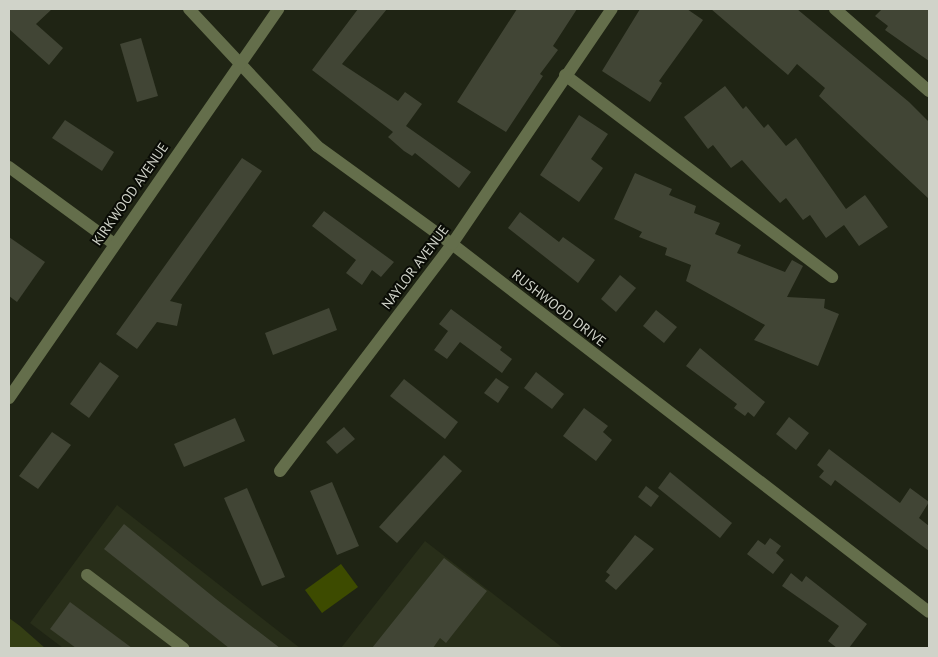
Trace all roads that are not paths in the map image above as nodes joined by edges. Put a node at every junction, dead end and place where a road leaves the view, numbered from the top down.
1 (189, 9) edge
2 (278, 9) edge
3 (612, 9) edge
4 (835, 9) edge
5 (239, 65) junction
6 (565, 75) junction
7 (929, 91) edge
8 (9, 167) edge
9 (114, 243) junction
10 (452, 244) junction
11 (832, 277) dead end
12 (9, 398) edge
13 (280, 471) dead end
14 (87, 575) dead end
15 (929, 612) edge
16 (182, 648) edge

1 - 5 street, RUSHWOOD DRIVE
2 - 5 street, KIRKWOOD AVENUE
3 - 6 street, NAYLOR AVENUE
4 - 7 street
5 - 9 street, KIRKWOOD AVENUE
5 - 10 street, RUSHWOOD DRIVE
6 - 10 street, NAYLOR AVENUE
6 - 11 street
8 - 9 street
9 - 12 street, KIRKWOOD AVENUE
10 - 13 street, NAYLOR AVENUE
10 - 15 street, RUSHWOOD DRIVE
14 - 16 street

